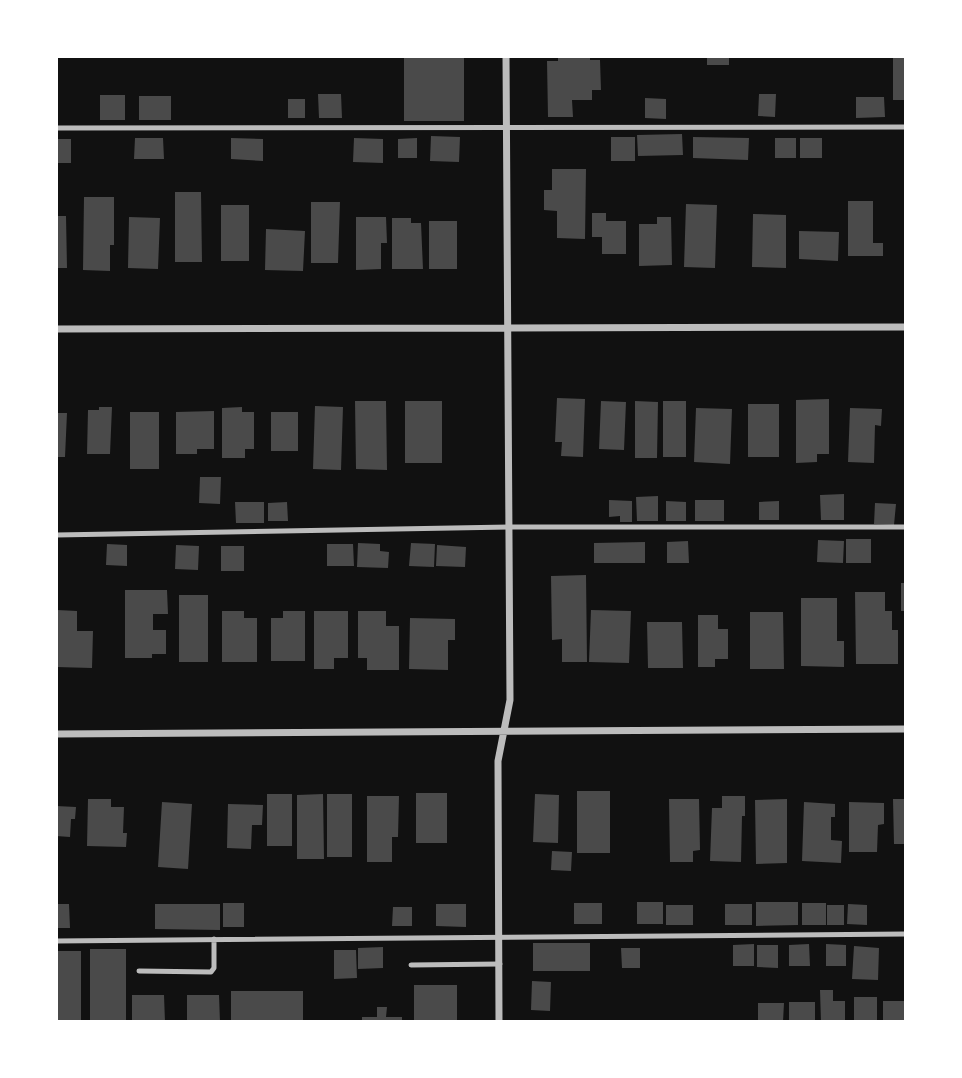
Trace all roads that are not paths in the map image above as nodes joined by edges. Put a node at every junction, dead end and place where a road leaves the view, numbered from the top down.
1 (506, 56) edge
2 (906, 127) edge
3 (56, 128) edge
4 (507, 128) junction
5 (906, 327) edge
6 (56, 329) edge
7 (508, 329) junction
8 (509, 527) junction
9 (906, 527) edge
10 (56, 535) edge
11 (906, 729) edge
12 (505, 731) junction
13 (56, 734) edge
14 (906, 934) edge
15 (500, 937) junction
16 (214, 939) junction
17 (56, 941) edge
18 (500, 964) junction
19 (411, 965) dead end
20 (139, 971) dead end
21 (499, 1022) edge

1 - 4 street
2 - 4 lane
3 - 4 lane
4 - 7 street
5 - 7 street
6 - 7 street
7 - 8 street
8 - 9 lane
8 - 10 lane
8 - 12 street
11 - 12 street
12 - 13 street
12 - 15 street
14 - 15 lane
15 - 16 lane
15 - 18 street
16 - 17 lane
16 - 20 lane
18 - 19 lane
18 - 21 street

